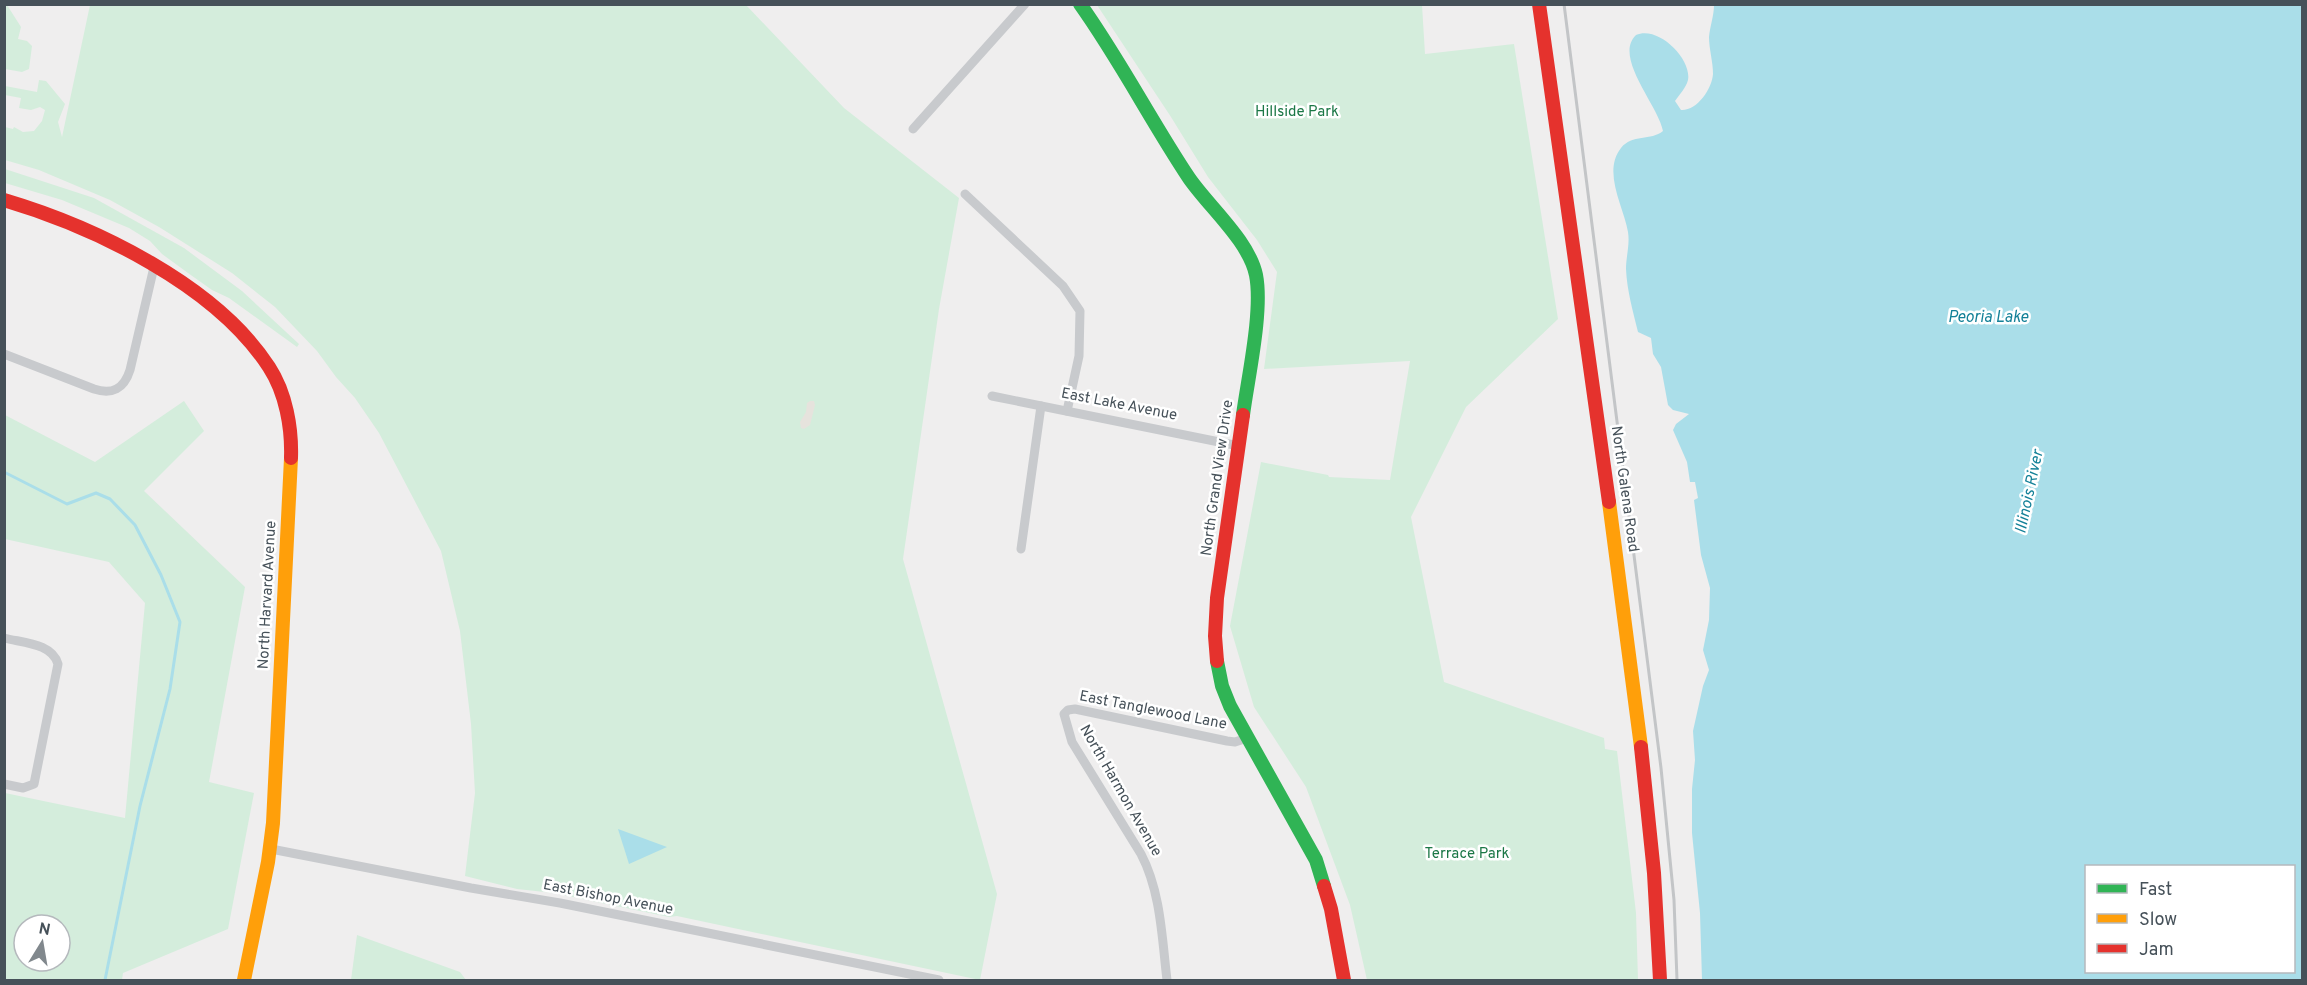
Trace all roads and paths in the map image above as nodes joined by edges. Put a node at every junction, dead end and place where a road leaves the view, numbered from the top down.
1 (1025, 4) edge
2 (1080, 4) edge
3 (1539, 4) edge
4 (914, 129) dead end
5 (966, 194) dead end
6 (4, 200) edge
7 (154, 267) junction
8 (4, 354) edge
9 (992, 396) dead end
10 (1041, 406) junction
11 (1067, 411) junction
12 (1239, 446) junction
13 (1021, 549) dead end
14 (4, 638) edge
15 (1065, 723) joint
16 (1247, 738) junction
17 (4, 784) edge
18 (271, 849) junction
19 (244, 981) edge
20 (939, 981) edge
21 (1167, 981) edge
22 (1344, 981) edge
23 (1660, 981) edge

1 - 4 street
2 - 12 street, North Grand View Drive
3 - 23 street, North Galena Road
5 - 11 street
6 - 7 street
7 - 8 street
7 - 18 street, North Harvard Avenue
9 - 10 street, East Lake Avenue
10 - 11 street, East Lake Avenue
10 - 13 street
11 - 12 street, East Lake Avenue
12 - 16 street, North Grand View Drive
14 - 17 street
15 - 16 street, East Tanglewood Lane
15 - 21 street, North Harmon Avenue
16 - 22 street, North Grand View Drive
18 - 19 street, North Harvard Avenue
18 - 20 street, East Bishop Avenue

